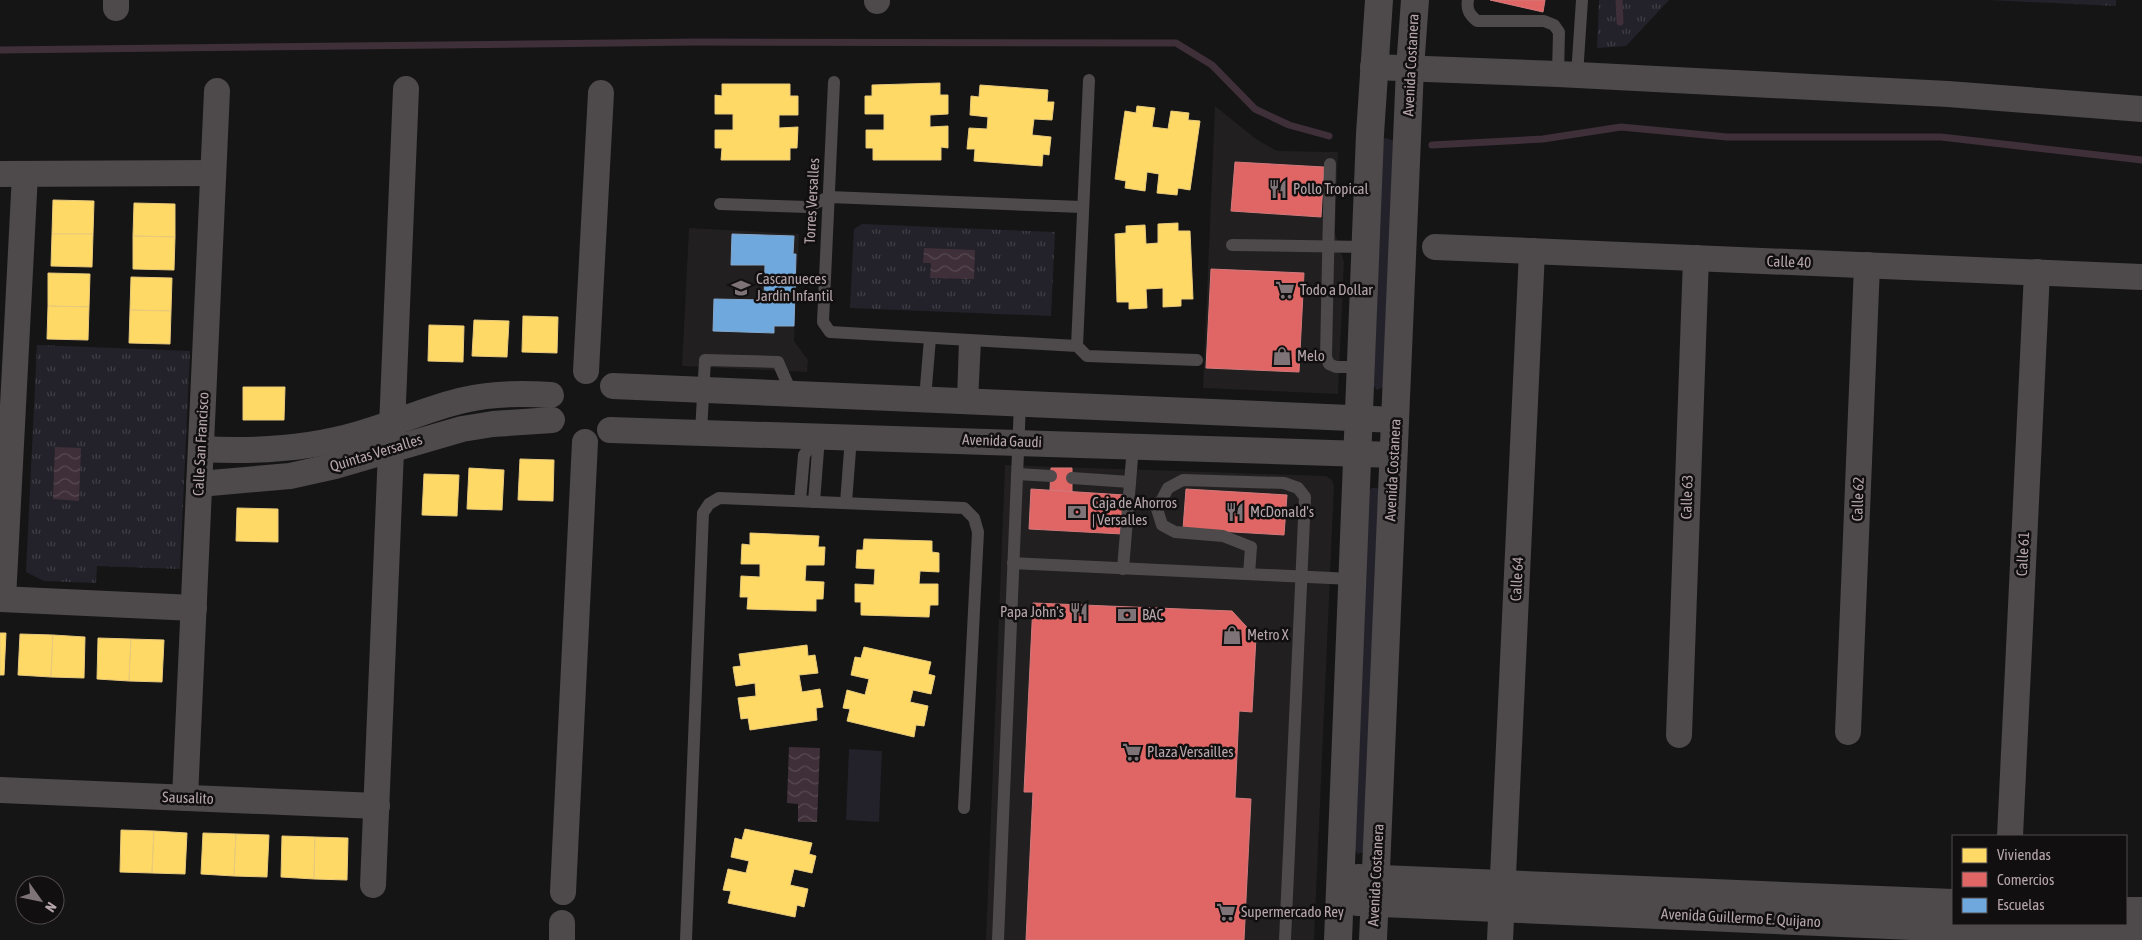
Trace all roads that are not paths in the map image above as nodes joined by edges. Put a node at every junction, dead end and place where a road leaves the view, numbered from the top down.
1 (1379, 0) edge
2 (1415, 0) edge
3 (1468, 0) edge
4 (1582, 0) edge
5 (1373, 67) junction
6 (1410, 68) junction
7 (1567, 74) junction
8 (1089, 80) dead end
9 (834, 82) dead end
10 (406, 89) dead end
11 (217, 91) dead end
12 (601, 93) dead end
13 (2142, 109) edge
14 (1330, 164) dead end
15 (213, 173) junction
16 (13, 174) edge
17 (829, 197) junction
18 (720, 204) dead end
19 (1082, 207) junction
20 (1232, 245) dead end
21 (1328, 247) junction
22 (1365, 247) junction
23 (1435, 247) dead end
24 (1532, 251) junction
25 (1696, 258) junction
26 (1867, 265) junction
27 (2037, 272) junction
28 (2142, 277) edge
29 (930, 338) junction
30 (970, 340) junction
31 (1077, 346) junction
32 (1197, 360) dead end
33 (1360, 367) junction
34 (586, 371) junction
35 (703, 390) junction
36 (616, 393) junction
37 (822, 395) junction
38 (925, 399) junction
39 (967, 401) junction
40 (1020, 403) junction
41 (551, 408) junction
42 (1359, 418) junction
43 (1396, 420) junction
44 (392, 424) junction
45 (610, 430) junction
46 (702, 432) junction
47 (819, 436) junction
48 (851, 437) junction
49 (933, 439) junction
50 (585, 442) junction
51 (1018, 442) junction
52 (1133, 446) junction
53 (201, 449) junction
54 (391, 450) junction
55 (1357, 454) junction
56 (1394, 455) junction
57 (1017, 474) junction
58 (1051, 476) dead end
59 (1072, 478) dead end
60 (1130, 482) junction
61 (199, 484) junction
62 (800, 501) junction
63 (814, 502) junction
64 (846, 503) junction
65 (1013, 563) junction
66 (1123, 569) junction
67 (1250, 574) junction
68 (1302, 577) junction
69 (1352, 579) junction
70 (1, 599) edge
71 (194, 608) junction
72 (1848, 732) dead end
73 (1679, 735) dead end
74 (0, 790) edge
75 (185, 798) junction
76 (377, 806) junction
77 (964, 808) dead end
78 (2010, 835) edge
79 (373, 885) dead end
80 (1340, 889) junction
81 (1376, 891) junction
82 (564, 892) dead end
83 (1502, 896) junction
84 (1952, 903) edge
85 (2127, 911) edge
86 (2142, 911) edge
87 (2006, 931) edge
88 (2142, 936) edge
89 (686, 940) edge
90 (998, 940) edge
91 (1285, 940) edge
92 (1338, 940) edge
93 (1373, 940) edge
94 (1500, 940) edge

1 - 5 street
2 - 6 street, Avenida Costanera
3 - 7 lane
4 - 7 lane
5 - 6 street
5 - 22 street
6 - 7 street
6 - 43 street, Avenida Costanera
7 - 13 street
8 - 19 lane
9 - 17 lane, Torres Versalles
10 - 44 street
11 - 15 street, Calle San Francisco
12 - 34 street
14 - 21 lane
15 - 16 street
15 - 53 street, Calle San Francisco
16 - 70 street
17 - 18 lane
17 - 19 lane
17 - 29 lane, Torres Versalles
19 - 31 lane
20 - 21 lane
21 - 22 lane
21 - 33 lane
22 - 33 street
23 - 24 street, Calle 40
24 - 25 street, Calle 40
24 - 83 street, Calle 64
25 - 26 street, Calle 40
25 - 73 street, Calle 63
26 - 27 street, Calle 40
26 - 72 street, Calle 62
27 - 28 street, Calle 40
27 - 78 street, Calle 61
29 - 30 lane
29 - 38 lane
30 - 31 lane
30 - 39 lane
31 - 32 lane
33 - 42 street
34 - 36 street
34 - 41 street
35 - 36 street
35 - 37 street
35 - 46 lane
36 - 45 street
37 - 38 street
37 - 47 street
38 - 39 street
38 - 49 street
39 - 40 street
40 - 42 street
40 - 51 lane
41 - 44 street, Quintas Versalles
41 - 50 street
41 - 54 street, Quintas Versalles
42 - 43 street
42 - 55 street
43 - 56 street, Avenida Costanera
44 - 53 street, Quintas Versalles
44 - 54 street
45 - 46 street, Avenida Gaudi
45 - 50 street
46 - 47 street, Avenida Gaudi
47 - 48 street, Avenida Gaudi
47 - 62 lane
47 - 63 lane
48 - 49 street, Avenida Gaudi
48 - 64 lane
49 - 51 street, Avenida Gaudi
50 - 82 street
51 - 52 street, Avenida Gaudi
51 - 57 lane
52 - 55 street, Avenida Gaudi
52 - 60 lane
53 - 61 street, Calle San Francisco
54 - 61 street, Quintas Versalles
54 - 76 street
55 - 56 street, Avenida Gaudi
55 - 69 street
56 - 81 street, Avenida Costanera
57 - 58 lane
57 - 65 lane
59 - 60 lane
60 - 66 lane
61 - 71 street, Calle San Francisco
62 - 63 lane
62 - 89 lane
63 - 64 lane
64 - 77 lane
65 - 66 lane
65 - 90 lane
66 - 67 lane
67 - 68 lane
67 - 68 lane
68 - 69 lane
68 - 91 lane
69 - 80 street
70 - 71 street
71 - 75 street, Calle San Francisco
74 - 75 street, Sausalito
75 - 76 street, Sausalito
76 - 79 street
80 - 81 street, Avenida Guillermo E. Quijano
80 - 92 street
81 - 83 street, Avenida Guillermo E. Quijano
81 - 93 street, Avenida Costanera
83 - 84 street, Avenida Guillermo E. Quijano
83 - 87 street, Avenida Guillermo E. Quijano
83 - 94 street, Calle 64
85 - 86 street
87 - 88 street, Avenida Guillermo E. Quijano

